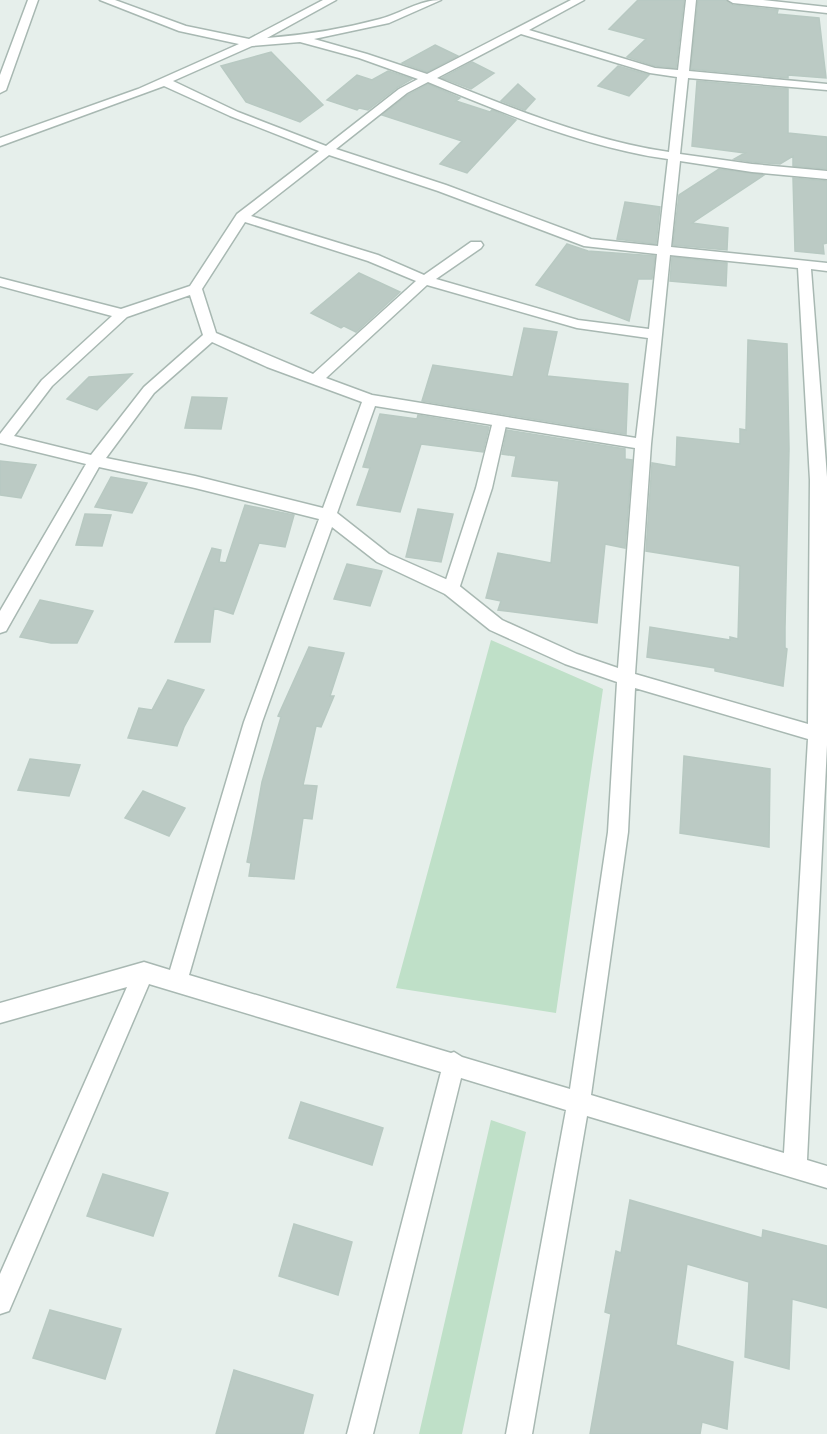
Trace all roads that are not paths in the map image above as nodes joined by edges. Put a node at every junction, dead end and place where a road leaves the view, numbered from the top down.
1 (33, 0) edge
2 (105, 0) edge
3 (331, 0) edge
4 (436, 0) edge
5 (553, 0) edge
6 (691, 0) edge
7 (733, 0) edge
8 (574, 2) edge
9 (315, 3) edge
10 (827, 10) edge
11 (521, 31) junction
12 (300, 39) junction
13 (250, 43) junction
14 (683, 73) junction
15 (427, 78) junction
16 (163, 81) junction
17 (827, 87) edge
18 (0, 90) edge
19 (0, 142) edge
20 (329, 151) junction
21 (675, 157) junction
22 (827, 175) edge
23 (242, 217) junction
24 (476, 245) dead end
25 (663, 250) junction
26 (804, 264) junction
27 (827, 267) edge
28 (425, 280) junction
29 (0, 282) edge
30 (195, 289) junction
31 (122, 314) junction
32 (655, 334) junction
33 (210, 336) junction
34 (315, 380) junction
35 (370, 400) junction
36 (500, 421) junction
37 (2, 439) edge
38 (643, 444) junction
39 (95, 461) junction
40 (823, 481) edge
41 (328, 514) junction
42 (451, 589) junction
43 (0, 626) edge
44 (626, 678) junction
45 (822, 735) edge
46 (144, 972) junction
47 (176, 983) junction
48 (0, 1013) edge
49 (454, 1063) junction
50 (579, 1103) junction
51 (795, 1166) junction
52 (827, 1177) edge
53 (0, 1302) edge
54 (360, 1434) edge
55 (519, 1434) edge

1 - 18 street
2 - 13 street
3 - 9 street
4 - 12 street
5 - 8 street
6 - 14 street
7 - 10 street
8 - 11 street
9 - 13 street
11 - 14 street
11 - 15 street
12 - 13 street
12 - 15 street
13 - 16 street
14 - 17 street
14 - 21 street
15 - 20 street
15 - 21 street
16 - 19 street
16 - 20 street
20 - 23 street
20 - 25 street
21 - 22 street
21 - 25 street
23 - 28 street
23 - 30 street
24 - 28 street
25 - 26 street
25 - 32 street
26 - 27 street
26 - 40 street
28 - 32 street
28 - 34 street
29 - 31 street
30 - 31 street
30 - 33 street
31 - 37 street
32 - 38 street
33 - 34 street
33 - 39 street
34 - 35 street
35 - 36 street
35 - 41 street
36 - 38 street
36 - 42 street
37 - 39 street
38 - 44 street
39 - 41 street
39 - 43 street
40 - 45 street
41 - 42 street
41 - 47 street
42 - 44 street
44 - 45 street
44 - 50 street
45 - 51 street
46 - 47 street
46 - 48 street
46 - 53 street
47 - 49 street
49 - 50 street
49 - 54 street
50 - 51 street
50 - 55 street
51 - 52 street

